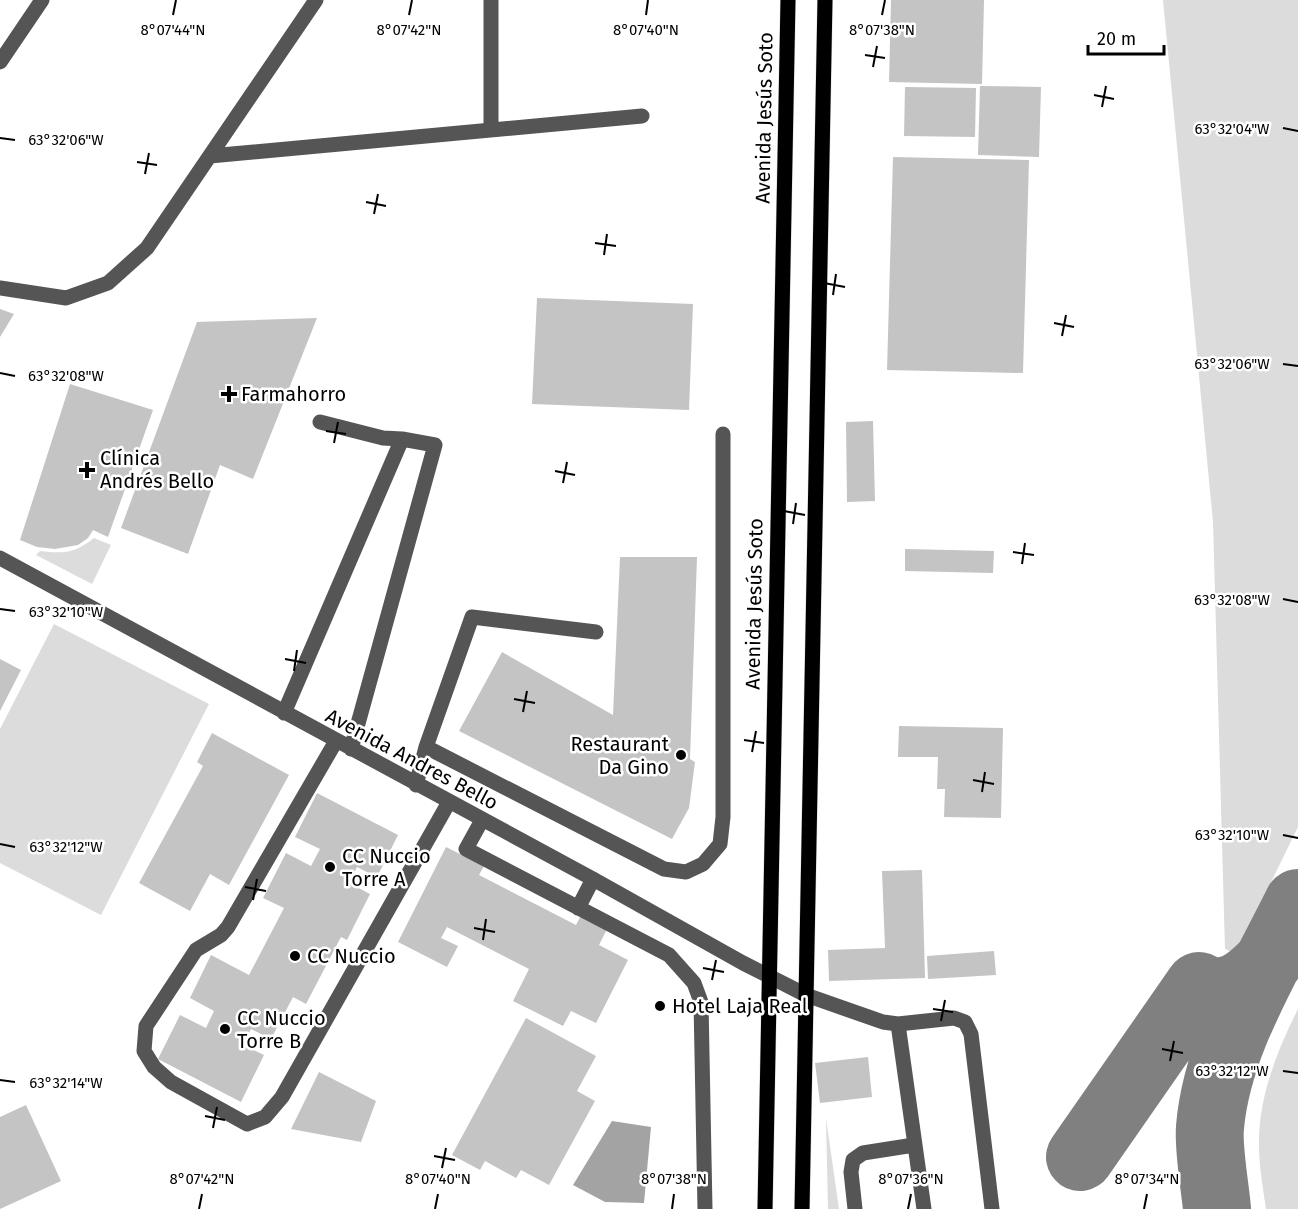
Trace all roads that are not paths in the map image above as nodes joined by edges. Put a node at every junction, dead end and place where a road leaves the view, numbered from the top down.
1 (42, 0) edge
2 (316, 0) edge
3 (491, 0) edge
4 (788, 0) edge
5 (825, 0) edge
6 (0, 62) edge
7 (642, 116) dead end
8 (491, 130) junction
9 (210, 156) junction
10 (0, 288) edge
11 (320, 422) dead end
12 (723, 434) dead end
13 (402, 439) junction
14 (0, 558) edge
15 (596, 632) dead end
16 (284, 713) junction
17 (336, 741) junction
18 (426, 747) junction
19 (351, 749) junction
20 (416, 784) junction
21 (449, 802) junction
22 (482, 820) junction
23 (593, 879) junction
24 (578, 908) junction
25 (769, 976) junction
26 (806, 994) junction
27 (897, 1024) junction
28 (914, 1145) junction
29 (705, 1209) edge
30 (765, 1209) edge
31 (802, 1209) edge
32 (855, 1209) edge
33 (924, 1209) edge
34 (992, 1209) edge

1 - 6 street
2 - 9 street
3 - 8 street
4 - 25 main road, Avenida Jesús Soto
5 - 26 main road
7 - 8 street
8 - 9 street
9 - 10 street
11 - 13 street
12 - 18 street
13 - 16 street
13 - 19 street
14 - 16 street, Avenida Andres Bello
15 - 18 street
16 - 17 street, Avenida Andres Bello
17 - 19 street, Avenida Andres Bello
17 - 21 street
18 - 20 street
19 - 20 street, Avenida Andres Bello
20 - 21 street, Avenida Andres Bello
21 - 22 street, Avenida Andres Bello
22 - 23 street, Avenida Andres Bello
22 - 24 street
23 - 24 street
23 - 25 street, Avenida Andres Bello
24 - 29 street
25 - 26 street, Avenida Andres Bello
25 - 30 main road, Avenida Jesús Soto
26 - 27 street, Avenida Andres Bello
26 - 31 main road
27 - 28 street
27 - 34 street
28 - 32 street
28 - 33 street

